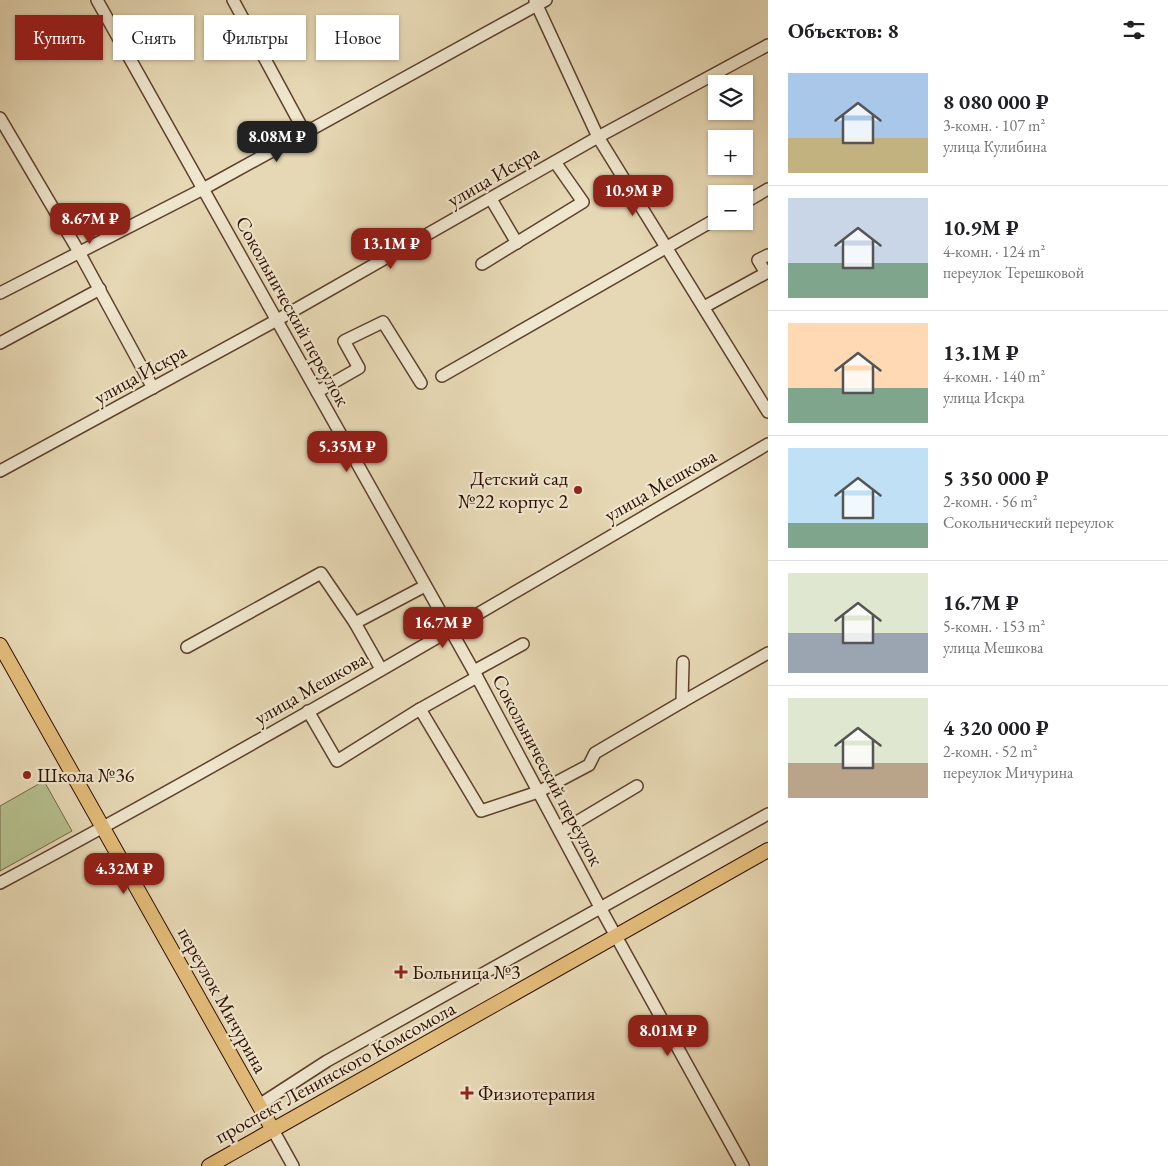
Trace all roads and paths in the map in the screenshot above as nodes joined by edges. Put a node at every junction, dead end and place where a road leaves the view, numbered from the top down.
1 (97, 0) edge
2 (233, 0) edge
3 (539, 2) edge
4 (768, 45) edge
5 (0, 118) edge
6 (306, 133) junction
7 (598, 137) junction
8 (555, 162) junction
9 (203, 189) junction
10 (768, 189) edge
11 (753, 198) edge
12 (491, 199) junction
13 (708, 223) edge
14 (517, 243) junction
15 (667, 247) junction
16 (79, 252) junction
17 (768, 255) edge
18 (482, 264) dead end
19 (100, 289) junction
20 (0, 293) edge
21 (704, 307) junction
22 (277, 320) junction
23 (0, 343) edge
24 (442, 376) dead end
25 (421, 383) dead end
26 (153, 388) junction
27 (317, 392) junction
28 (768, 412) edge
29 (768, 444) edge
30 (0, 471) edge
31 (425, 586) junction
32 (355, 623) junction
33 (450, 630) junction
34 (523, 644) dead end
35 (0, 645) edge
36 (186, 647) dead end
37 (768, 653) edge
38 (683, 662) dead end
39 (381, 669) junction
40 (476, 674) junction
41 (682, 702) junction
42 (420, 709) junction
43 (308, 711) junction
44 (637, 786) dead end
45 (538, 792) junction
46 (768, 814) edge
47 (103, 828) junction
48 (560, 832) junction
49 (768, 850) edge
50 (0, 883) edge
51 (601, 909) junction
52 (616, 936) junction
53 (259, 1105) junction
54 (273, 1130) junction
55 (209, 1166) edge
56 (293, 1166) edge
57 (743, 1166) edge

1 - 9 street, Сокольнический переулок
2 - 6 street
3 - 6 street
3 - 7 street
4 - 7 street, улица Искра
5 - 16 street
6 - 9 street
7 - 8 street, улица Искра
7 - 15 street
8 - 12 street, улица Искра
8 - 14 street
9 - 16 street
9 - 22 street, Сокольнический переулок
10 - 11 street
12 - 14 street
12 - 22 street, улица Искра
13 - 15 street
14 - 18 street
15 - 21 street
15 - 24 street
16 - 19 street
16 - 20 street
17 - 21 street
19 - 23 street
19 - 26 street
21 - 28 street
22 - 26 street, улица Искра
22 - 27 street, Сокольнический переулок
25 - 27 street
26 - 30 street, улица Искра
27 - 31 street, Сокольнический переулок
29 - 33 street, улица Мешкова
31 - 32 street
31 - 33 street, Сокольнический переулок
32 - 36 street
32 - 39 street
33 - 39 street, улица Мешкова
33 - 40 street, Сокольнический переулок
34 - 40 street
35 - 47 main road, переулок Мичурина
37 - 41 street
38 - 41 street
39 - 43 street, улица Мешкова
40 - 42 street
40 - 45 street, Сокольнический переулок
41 - 45 street
42 - 43 street
42 - 45 street
43 - 47 street, улица Мешкова
44 - 48 street
45 - 48 street, Сокольнический переулок
46 - 51 street
47 - 50 street, улица Мешкова
47 - 53 main road, переулок Мичурина
48 - 51 street, Сокольнический переулок
49 - 52 main road, проспект Ленинского Комсомола
51 - 52 street, Сокольнический переулок
51 - 53 street
52 - 54 main road, проспект Ленинского Комсомола
52 - 57 street, Сокольнический переулок
53 - 54 main road, переулок Мичурина
54 - 55 main road, проспект Ленинского Комсомола
54 - 56 street, переулок Мичурина

